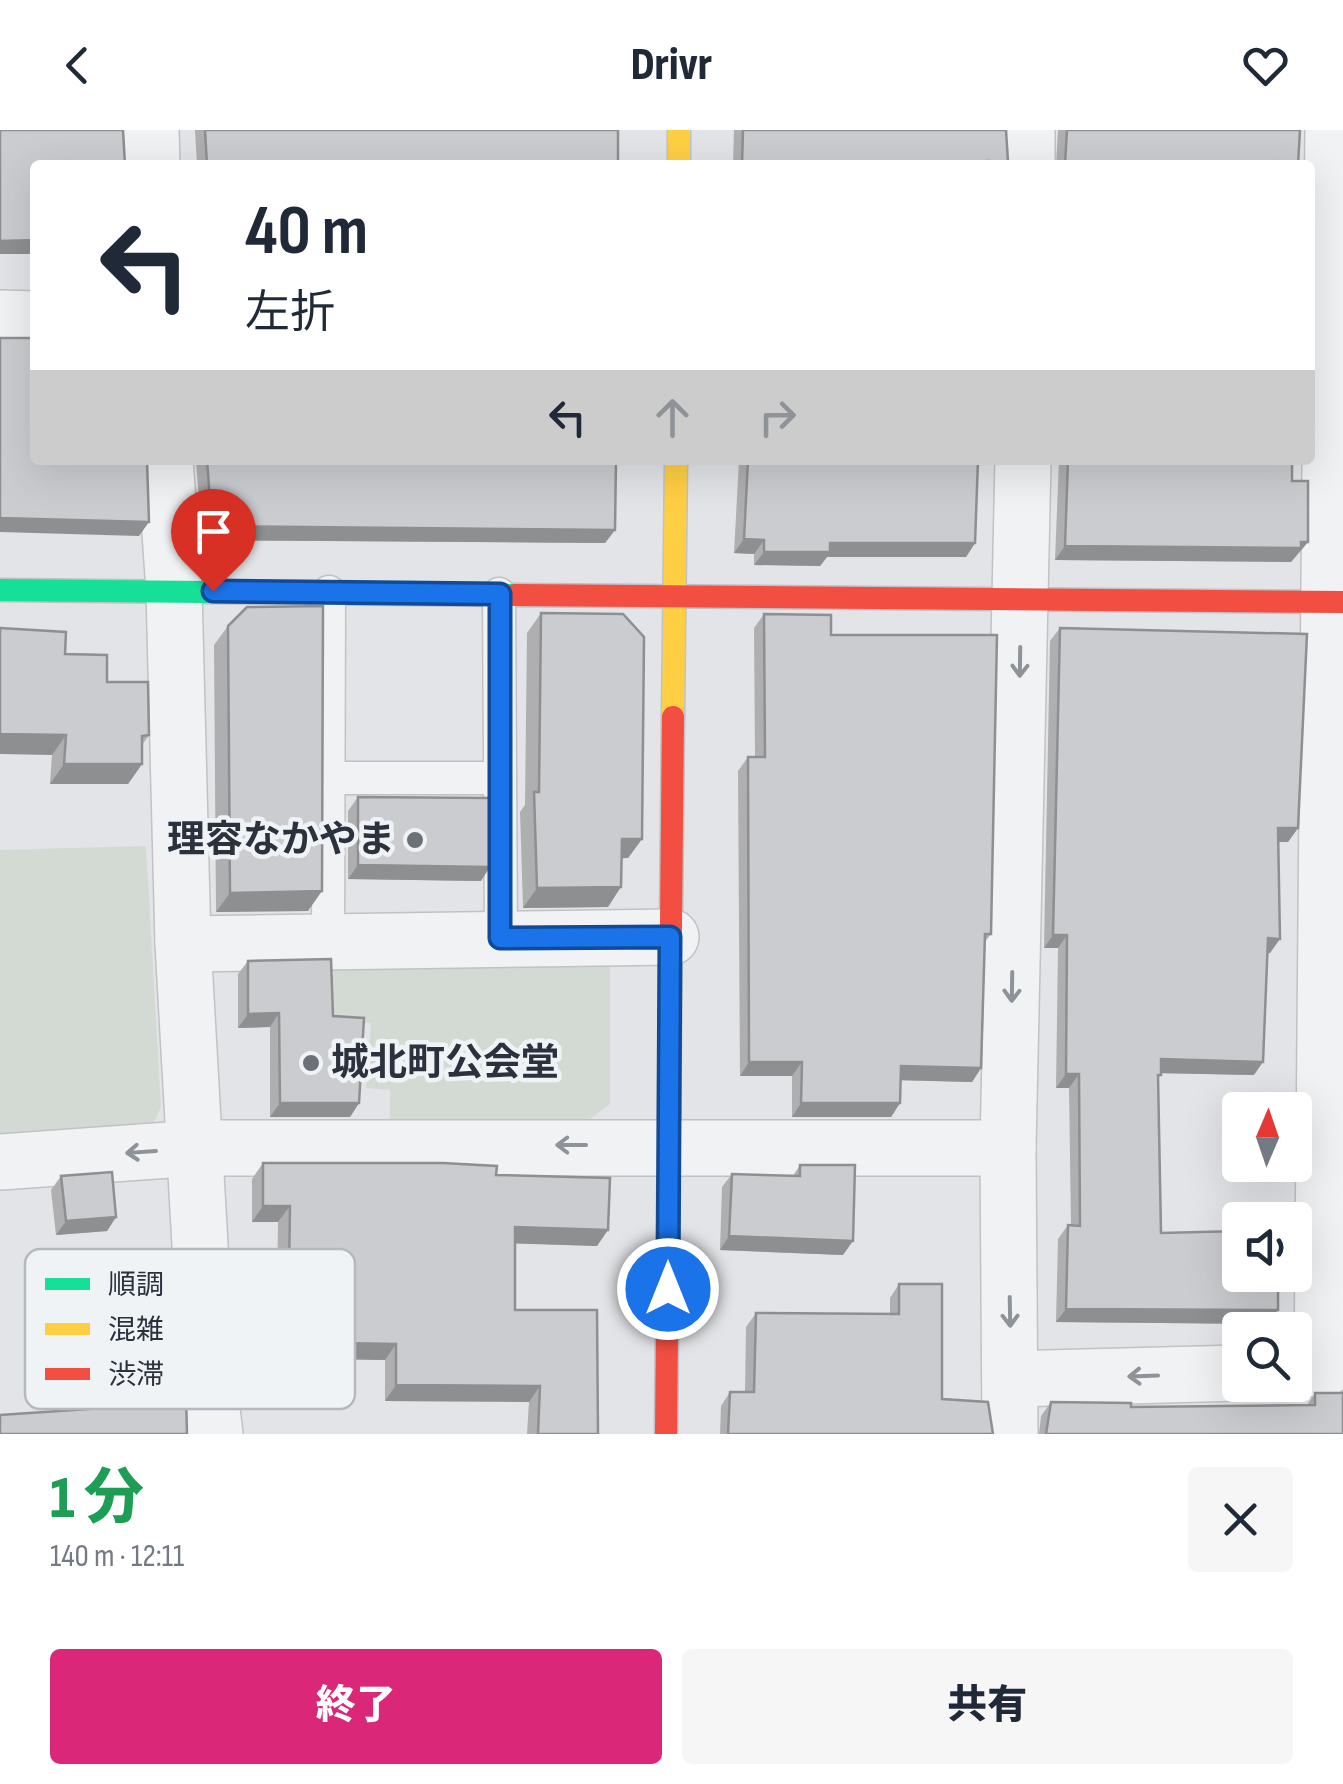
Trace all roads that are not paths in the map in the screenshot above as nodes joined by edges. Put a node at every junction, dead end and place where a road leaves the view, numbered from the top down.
1 (152, 130) edge
2 (679, 130) edge
3 (1027, 130) edge
4 (1333, 130) edge
5 (152, 160) edge
6 (679, 160) edge
7 (1026, 160) edge
8 (0, 318) edge
9 (30, 319) edge
10 (165, 465) edge
11 (676, 465) edge
12 (1023, 465) edge
13 (0, 590) edge
14 (174, 590) junction
15 (329, 592) junction
16 (500, 594) junction
17 (674, 596) junction
18 (1022, 599) junction
19 (1337, 602) edge
20 (329, 778) junction
21 (500, 778) junction
22 (670, 937) junction
23 (500, 938) junction
24 (328, 942) junction
25 (182, 944) junction
26 (668, 1145) junction
27 (197, 1148) junction
28 (1008, 1148) junction
29 (0, 1162) edge
30 (201, 1249) edge
31 (1320, 1371) edge
32 (1222, 1374) edge
33 (1011, 1380) junction
34 (212, 1409) edge
35 (215, 1434) edge
36 (666, 1434) edge
37 (1010, 1434) edge

1 - 5 street
2 - 6 street
3 - 7 street
4 - 19 street
8 - 9 street
10 - 14 street
11 - 17 street
12 - 18 street
13 - 14 street
14 - 15 street
14 - 25 street
15 - 16 street
15 - 20 lane
16 - 17 street
16 - 21 lane
17 - 18 street
17 - 22 street
18 - 19 street
18 -> 28 street
19 - 31 street
20 - 21 lane
20 - 24 lane
21 - 23 lane
22 - 23 street
22 - 26 street
23 - 24 street
24 - 25 street
25 - 27 street
26 -> 27 street
26 - 28 street
26 - 36 street
27 -> 29 street
27 - 30 street
28 -> 33 street
32 -> 33 street
33 - 37 street
34 - 35 street

